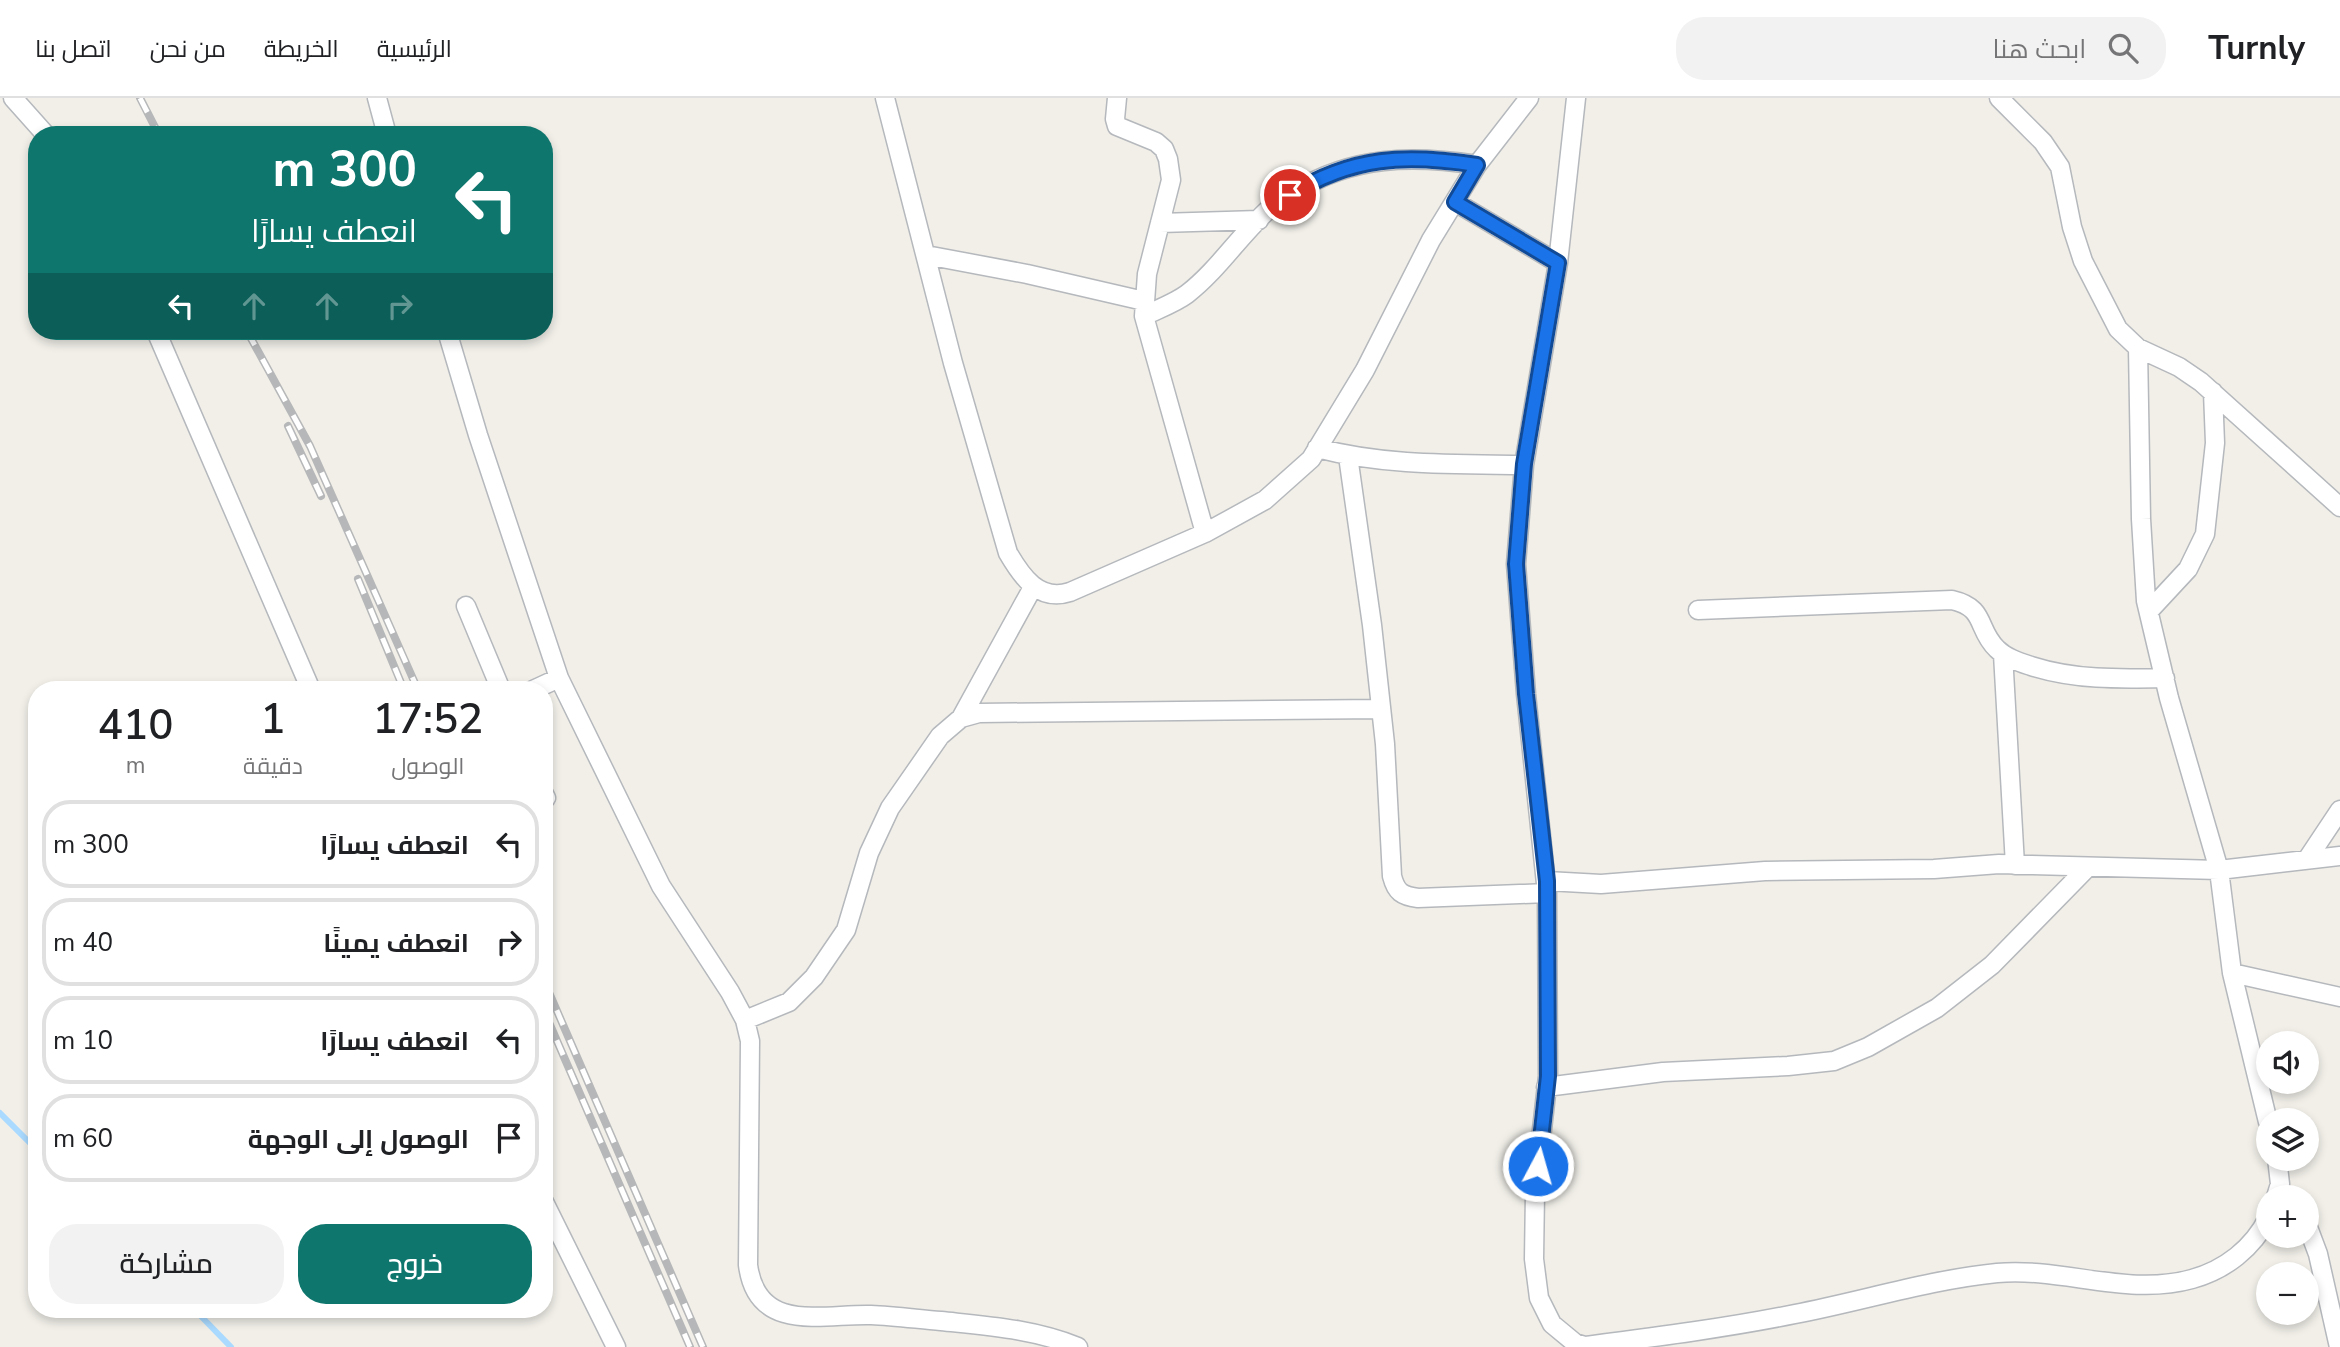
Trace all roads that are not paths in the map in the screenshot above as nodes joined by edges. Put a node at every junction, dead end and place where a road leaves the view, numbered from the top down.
1 (13, 98) edge
2 (377, 98) edge
3 (885, 98) edge
4 (1117, 98) edge
5 (1529, 98) edge
6 (1576, 98) edge
7 (1999, 98) edge
8 (38, 126) edge
9 (385, 126) edge
10 (1477, 165) junction
11 (1455, 202) junction
12 (1259, 220) junction
13 (1160, 223) junction
14 (926, 255) junction
15 (1558, 263) junction
16 (1144, 309) junction
17 (160, 340) edge
18 (450, 340) edge
19 (2138, 348) junction
20 (2213, 393) junction
21 (1317, 448) junction
22 (1348, 456) junction
23 (1524, 464) junction
24 (2340, 507) edge
25 (1205, 533) junction
26 (1033, 587) junction
27 (466, 606) dead end
28 (1698, 610) dead end
29 (2149, 611) junction
30 (2003, 654) junction
31 (559, 678) junction
32 (2165, 678) junction
33 (307, 681) edge
34 (497, 681) edge
35 (552, 681) edge
36 (1381, 709) junction
37 (961, 718) junction
38 (2340, 810) edge
39 (2340, 856) edge
40 (2308, 858) junction
41 (2015, 865) junction
42 (2088, 867) junction
43 (2219, 870) junction
44 (1547, 887) junction
45 (2232, 973) junction
46 (2340, 997) edge
47 (745, 1020) junction
48 (1546, 1087) junction
49 (2265, 1108) edge
50 (553, 1220) edge
51 (2256, 1238) edge
52 (2316, 1248) edge
53 (1567, 1345) edge
54 (617, 1347) edge
55 (1078, 1347) edge
56 (2339, 1347) edge

1 - 8 street
2 - 9 street
3 - 14 street
4 - 13 street
5 - 10 street
6 - 15 street
7 - 19 street
10 - 11 street
10 - 12 street
11 - 15 street
11 - 21 street
12 - 13 street
12 - 16 street
13 - 16 street
14 - 16 street
14 - 26 street
15 - 23 street
16 - 25 street
17 - 33 street
18 - 31 street
19 - 20 street
19 - 29 street
20 - 24 street
20 - 29 street
21 - 22 street
21 - 25 street
22 - 23 street
22 - 36 street
23 - 44 street
25 - 26 street
26 - 37 street
27 - 34 street
28 - 30 street
29 - 32 street
30 - 32 street
30 - 41 street
31 - 35 street
31 - 47 street
32 - 43 street
36 - 37 street
36 - 44 street
37 - 47 street
38 - 40 street
39 - 40 street
40 - 43 street
41 - 42 street
41 - 44 street
42 - 43 street
42 - 48 street
43 - 45 street
44 - 48 street
45 - 46 street
45 - 49 street
47 - 55 street
48 - 53 street
50 - 54 street
51 - 53 street
52 - 56 street

